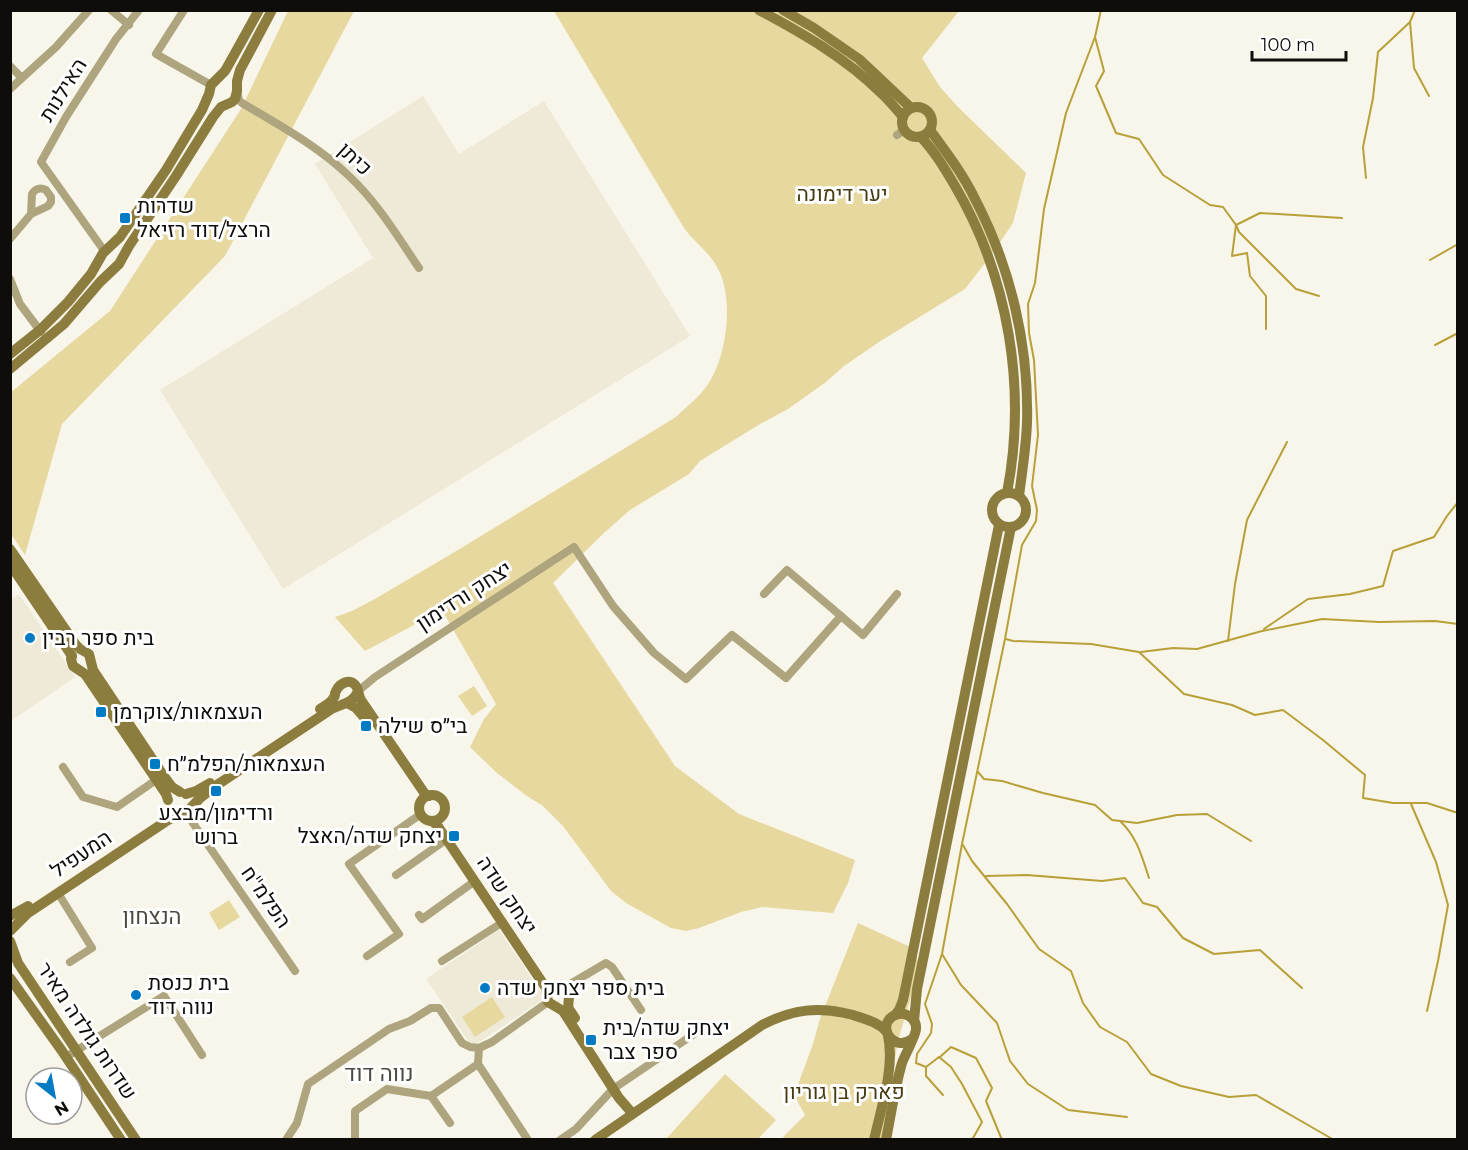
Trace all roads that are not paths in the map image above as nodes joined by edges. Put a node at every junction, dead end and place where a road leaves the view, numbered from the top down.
1 (89, 10) edge
2 (111, 10) edge
3 (139, 10) edge
4 (184, 10) edge
5 (258, 10) edge
6 (272, 10) edge
7 (759, 10) edge
8 (783, 10) edge
9 (129, 25) junction
10 (10, 66) edge
11 (22, 78) junction
12 (212, 86) junction
13 (10, 89) edge
14 (237, 90) junction
15 (242, 103) junction
16 (227, 104) junction
17 (911, 108) junction
18 (903, 117) junction
19 (926, 134) junction
20 (10, 233) edge
21 (10, 239) edge
22 (107, 249) junction
23 (123, 257) junction
24 (99, 262) junction
25 (115, 268) junction
26 (419, 268) dead end
27 (10, 279) edge
28 (40, 330) junction
29 (47, 339) junction
30 (10, 354) edge
31 (10, 369) edge
32 (1007, 493) junction
33 (1019, 496) junction
34 (999, 525) junction
35 (1011, 527) junction
36 (10, 549) edge
37 (10, 564) edge
38 (764, 594) dead end
39 (897, 594) dead end
40 (841, 616) junction
41 (77, 653) junction
42 (86, 668) junction
43 (356, 690) junction
44 (335, 695) junction
45 (346, 704) junction
46 (63, 767) dead end
47 (156, 780) junction
48 (183, 793) junction
49 (425, 799) junction
50 (178, 809) junction
51 (421, 814) junction
52 (437, 818) junction
53 (447, 839) junction
54 (396, 875) dead end
55 (475, 881) junction
56 (58, 893) junction
57 (419, 915) dead end
58 (10, 916) edge
59 (502, 922) junction
60 (10, 931) edge
61 (10, 941) edge
62 (366, 956) dead end
63 (442, 961) dead end
64 (70, 962) dead end
65 (295, 971) dead end
66 (10, 978) edge
67 (555, 995) junction
68 (641, 1010) dead end
69 (893, 1016) junction
70 (862, 1018) junction
71 (914, 1021) junction
72 (697, 1032) dead end
73 (887, 1034) junction
74 (912, 1039) junction
75 (479, 1048) junction
76 (77, 1050) junction
77 (202, 1055) dead end
78 (66, 1057) junction
79 (478, 1064) junction
80 (615, 1087) junction
81 (431, 1096) junction
82 (632, 1113) junction
83 (450, 1123) dead end
84 (121, 1140) edge
85 (136, 1140) edge
86 (286, 1140) edge
87 (355, 1140) edge
88 (528, 1140) edge
89 (560, 1140) edge
90 (594, 1140) edge
91 (874, 1140) edge
92 (886, 1140) edge

1 - 11 street
2 - 9 street
3 - 9 street, האילנות
4 - 12 street
5 - 12 main road
6 - 14 main road
7 - 18 main road
8 - 17 main road
9 - 22 street, האילנות
10 - 11 street
11 - 13 street
12 - 14 main road
12 - 16 main road
12 - 22 main road
14 - 15 street
14 - 16 main road
15 - 16 street
15 - 26 street, כיתן
16 - 23 main road
17 - 18 main road
17 - 19 main road
18 - 19 main road
19 - 32 main road
19 - 33 main road
20 - 21 street
22 - 23 main road
22 - 24 main road
23 - 25 main road
24 - 25 main road
24 - 28 main road
25 - 29 main road
27 - 28 street
28 - 29 street
28 - 30 main road
29 - 31 main road
32 - 33 main road
32 - 34 main road
33 - 35 main road
34 - 35 main road
34 - 69 main road
35 - 71 main road
36 - 41 main road
37 - 41 main road
38 - 40 street
39 - 40 street
40 - 43 street, יצחק ורדימון
41 - 42 main road
41 - 42 main road
42 - 47 main road
42 - 48 main road
43 - 44 main road
43 - 45 main road
43 - 49 main road
44 - 45 main road
44 - 48 main road
45 - 49 main road
45 - 50 main road
46 - 47 street
47 - 50 main road
48 - 50 main road
48 - 50 main road
49 - 51 main road
49 - 52 main road
50 - 56 main road, המעפיל
50 - 58 main road, המעפיל
50 - 65 street, הפלמ"ח
51 - 52 main road
51 - 62 street
52 - 53 main road, יצחק שדה
52 - 67 main road, יצחק שדה
53 - 54 street
53 - 55 main road, יצחק שדה
55 - 57 street
55 - 59 main road, יצחק שדה
56 - 60 main road, המעפיל
56 - 64 street
59 - 63 street
59 - 67 main road, יצחק שדה
61 - 76 main road, שדרות גולדה מאיר
66 - 78 main road, שדרות גולדה מאיר
67 - 68 street
67 - 75 street
67 - 80 main road, יצחק שדה
67 - 80 main road, יצחק שדה
69 - 70 main road
69 - 71 main road
69 - 73 main road
70 - 73 main road
70 - 82 main road
71 - 74 main road
72 - 80 street
73 - 74 main road
73 - 91 main road
74 - 92 main road
75 - 79 street
75 - 86 street
76 - 77 street
76 - 78 street
76 - 85 main road, שדרות גולדה מאיר
78 - 84 main road, שדרות גולדה מאיר
79 - 81 street
79 - 88 street
80 - 82 main road, יצחק שדה
80 - 89 street
81 - 83 street
81 - 87 street
82 - 90 main road

